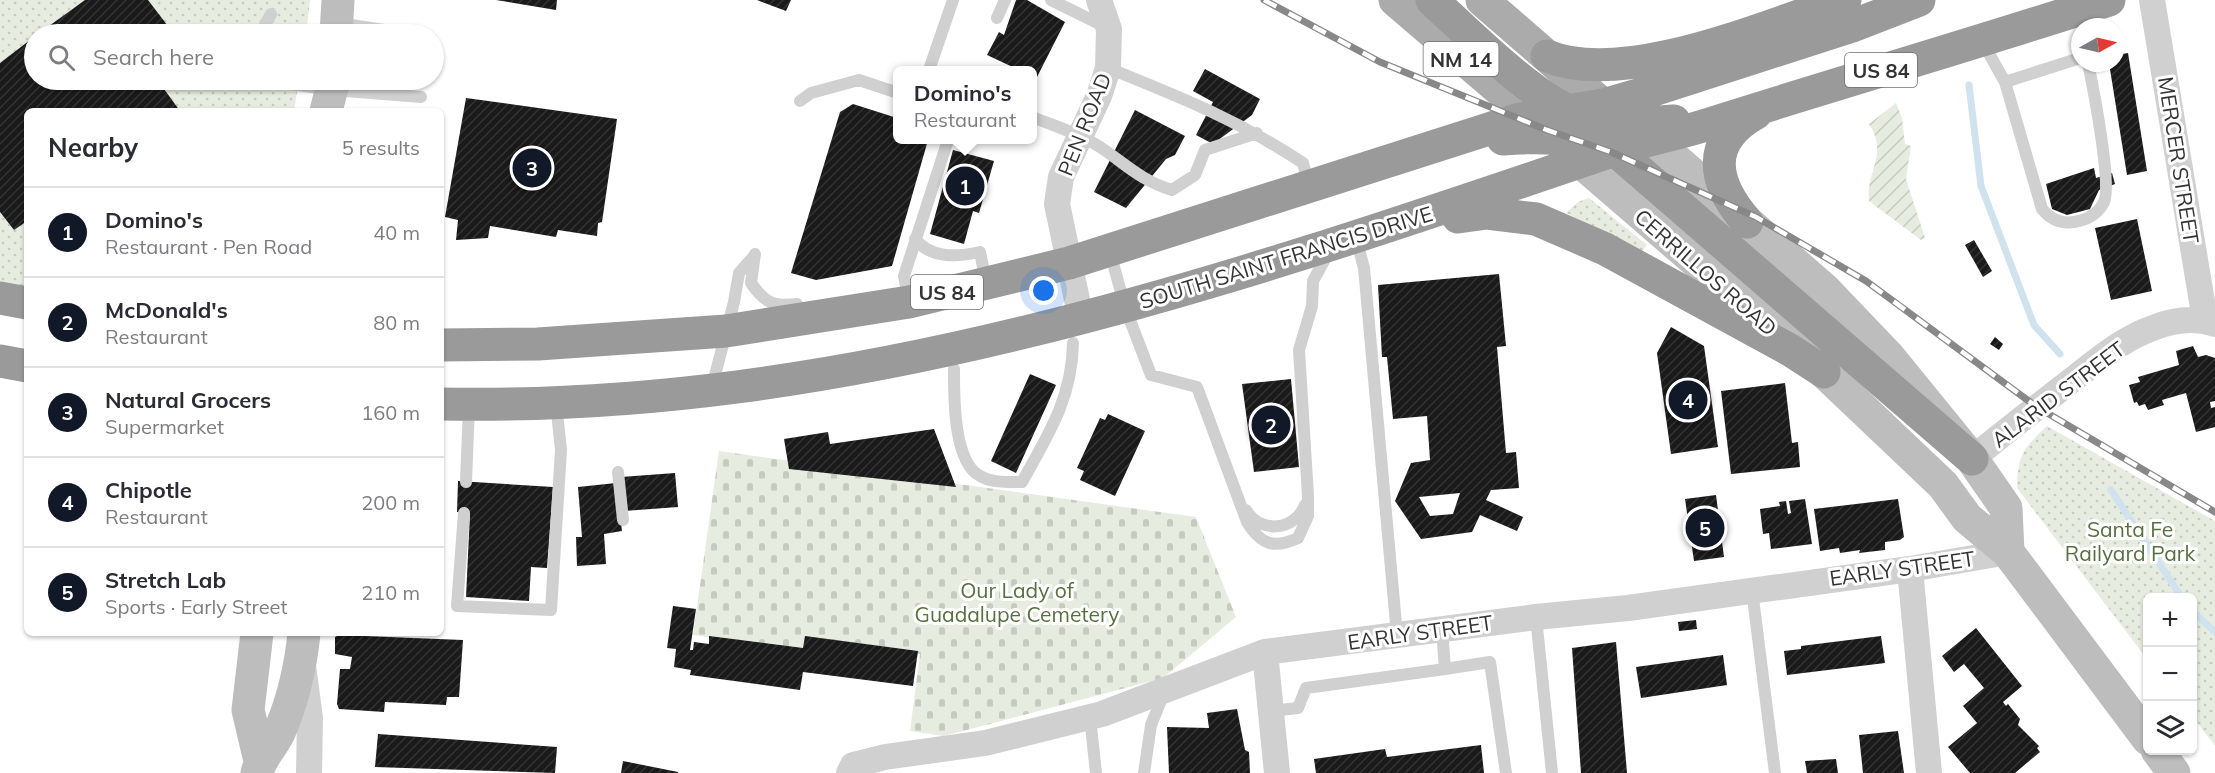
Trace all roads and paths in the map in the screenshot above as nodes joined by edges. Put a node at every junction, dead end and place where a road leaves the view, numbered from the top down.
1 (953, 0) edge
2 (1005, 0) edge
3 (1051, 0) edge
4 (1100, 0) edge
5 (1395, 0) edge
6 (1432, 0) edge
7 (1482, 0) edge
8 (1845, 0) edge
9 (1919, 0) edge
10 (2152, 0) edge
11 (2093, 8) edge
12 (271, 14) dead end
13 (997, 18) dead end
14 (337, 19) edge
15 (266, 24) edge
16 (360, 24) edge
17 (1109, 29) junction
18 (1981, 39) junction
19 (1547, 56) junction
20 (2071, 61) edge
21 (930, 66) edge
22 (1108, 68) junction
23 (2090, 72) edge
24 (2005, 82) junction
25 (301, 90) edge
26 (893, 92) edge
27 (422, 97) dead end
28 (333, 98) edge
29 (800, 101) dead end
30 (1774, 102) junction
31 (1528, 117) junction
32 (1037, 119) edge
33 (1561, 124) junction
34 (1625, 129) junction
35 (1257, 133) junction
36 (1080, 136) junction
37 (947, 144) edge
38 (1436, 146) junction
39 (1582, 163) junction
40 (1310, 188) junction
41 (1748, 222) junction
42 (915, 239) junction
43 (1344, 240) junction
44 (1109, 251) junction
45 (1070, 263) junction
46 (983, 267) junction
47 (0, 298) edge
48 (826, 301) dead end
49 (24, 302) edge
50 (909, 302) junction
51 (805, 303) dead end
52 (1125, 307) junction
53 (859, 310) junction
54 (2210, 322) edge
55 (726, 331) junction
56 (1077, 331) junction
57 (444, 345) edge
58 (0, 361) edge
59 (24, 365) edge
60 (954, 369) dead end
61 (1824, 372) junction
62 (711, 391) junction
63 (556, 402) junction
64 (455, 404) edge
65 (1972, 459) junction
66 (618, 472) dead end
67 (466, 482) dead end
68 (1308, 496) junction
69 (1240, 501) junction
70 (464, 513) dead end
71 (622, 520) dead end
72 (2008, 552) junction
73 (1910, 569) junction
74 (1752, 589) junction
75 (1536, 617) junction
76 (1442, 629) junction
77 (1397, 635) junction
78 (257, 636) edge
79 (303, 645) edge
80 (1265, 652) junction
81 (1445, 669) junction
82 (1165, 690) junction
83 (1271, 711) junction
84 (1090, 717) junction
85 (2143, 732) edge
86 (2161, 755) edge
87 (258, 767) edge
88 (309, 773) edge
89 (849, 773) edge
90 (1096, 773) edge
91 (1144, 773) edge
92 (1277, 773) edge
93 (1506, 773) edge
94 (1552, 773) edge
95 (1775, 773) edge
96 (1929, 773) edge
97 (2174, 773) edge

1 - 21 lane
2 - 13 lane
3 - 17 lane
4 - 17 street, PEN ROAD
5 - 31 main road, NM 14
6 - 33 highway
7 - 19 main road, NM 14
8 - 19 highway
9 - 34 highway, SOUTH SAINT FRANCIS DRIVE / US 84
10 - 54 street, MERCER STREET
11 - 18 highway, SOUTH SAINT FRANCIS DRIVE / US 84
12 - 15 lane
14 - 16 lane
17 - 22 street, PEN ROAD
18 - 24 lane
18 - 30 highway, SOUTH SAINT FRANCIS DRIVE / US 84
19 - 34 main road, NM 14
20 - 24 lane
22 - 35 lane
22 - 36 street, PEN ROAD
23 - 24 lane
25 - 28 lane
26 - 29 lane
27 - 28 lane
30 - 34 highway, SOUTH SAINT FRANCIS DRIVE / US 84
30 - 41 highway
31 - 33 highway, SOUTH SAINT FRANCIS DRIVE / US 84
31 - 38 highway, SOUTH SAINT FRANCIS DRIVE / US 84
32 - 36 lane
33 - 34 highway, SOUTH SAINT FRANCIS DRIVE / US 84
33 - 34 highway
33 - 38 highway
33 - 39 main road, CERRILLOS ROAD
34 - 39 highway, SOUTH SAINT FRANCIS DRIVE / US 84
34 - 41 main road
34 - 65 highway
35 - 36 lane
35 - 40 lane
36 - 45 street, PEN ROAD
37 - 42 lane
38 - 40 highway, SOUTH SAINT FRANCIS DRIVE / US 84
39 - 43 highway, SOUTH SAINT FRANCIS DRIVE / US 84
39 - 61 main road, CERRILLOS ROAD
40 - 44 highway, SOUTH SAINT FRANCIS DRIVE / US 84
41 - 65 main road
42 - 46 lane
42 - 50 lane
43 - 52 highway, SOUTH SAINT FRANCIS DRIVE / US 84
43 - 61 highway
43 - 68 lane
43 - 77 lane
44 - 45 highway, SOUTH SAINT FRANCIS DRIVE / US 84
44 - 52 lane
45 - 46 highway, SOUTH SAINT FRANCIS DRIVE / US 84
45 - 56 street, PEN ROAD
46 - 50 highway, SOUTH SAINT FRANCIS DRIVE / US 84
47 - 49 highway
48 - 53 lane
50 - 53 highway, SOUTH SAINT FRANCIS DRIVE / US 84
51 - 55 lane
52 - 56 highway, SOUTH SAINT FRANCIS DRIVE / US 84
52 - 69 lane
53 - 55 highway, SOUTH SAINT FRANCIS DRIVE / US 84
54 - 65 street, ALARID STREET
55 - 57 highway, SOUTH SAINT FRANCIS DRIVE / US 84
55 - 62 lane
56 - 60 lane
56 - 62 highway, SOUTH SAINT FRANCIS DRIVE / US 84
58 - 59 highway
61 - 72 main road, CERRILLOS ROAD
62 - 63 highway, SOUTH SAINT FRANCIS DRIVE / US 84
63 - 64 highway, SOUTH SAINT FRANCIS DRIVE / US 84
63 - 70 lane
64 - 67 lane
65 - 72 main road
66 - 71 lane
68 - 69 lane
68 - 69 lane
72 - 73 street, EARLY STREET
72 - 85 main road, CERRILLOS ROAD
73 - 74 street, EARLY STREET
73 - 96 street
74 - 75 street, EARLY STREET
74 - 95 lane
75 - 76 street, EARLY STREET
75 - 94 lane
76 - 77 street, EARLY STREET
76 - 81 lane
77 - 80 street, EARLY STREET
78 - 87 main road
79 - 87 main road
79 - 88 street
80 - 82 street, EARLY STREET
80 - 83 street
81 - 83 lane
81 - 93 lane
82 - 84 street, EARLY STREET
82 - 91 lane
83 - 92 street
84 - 89 street, EARLY STREET
84 - 90 lane
86 - 97 main road

